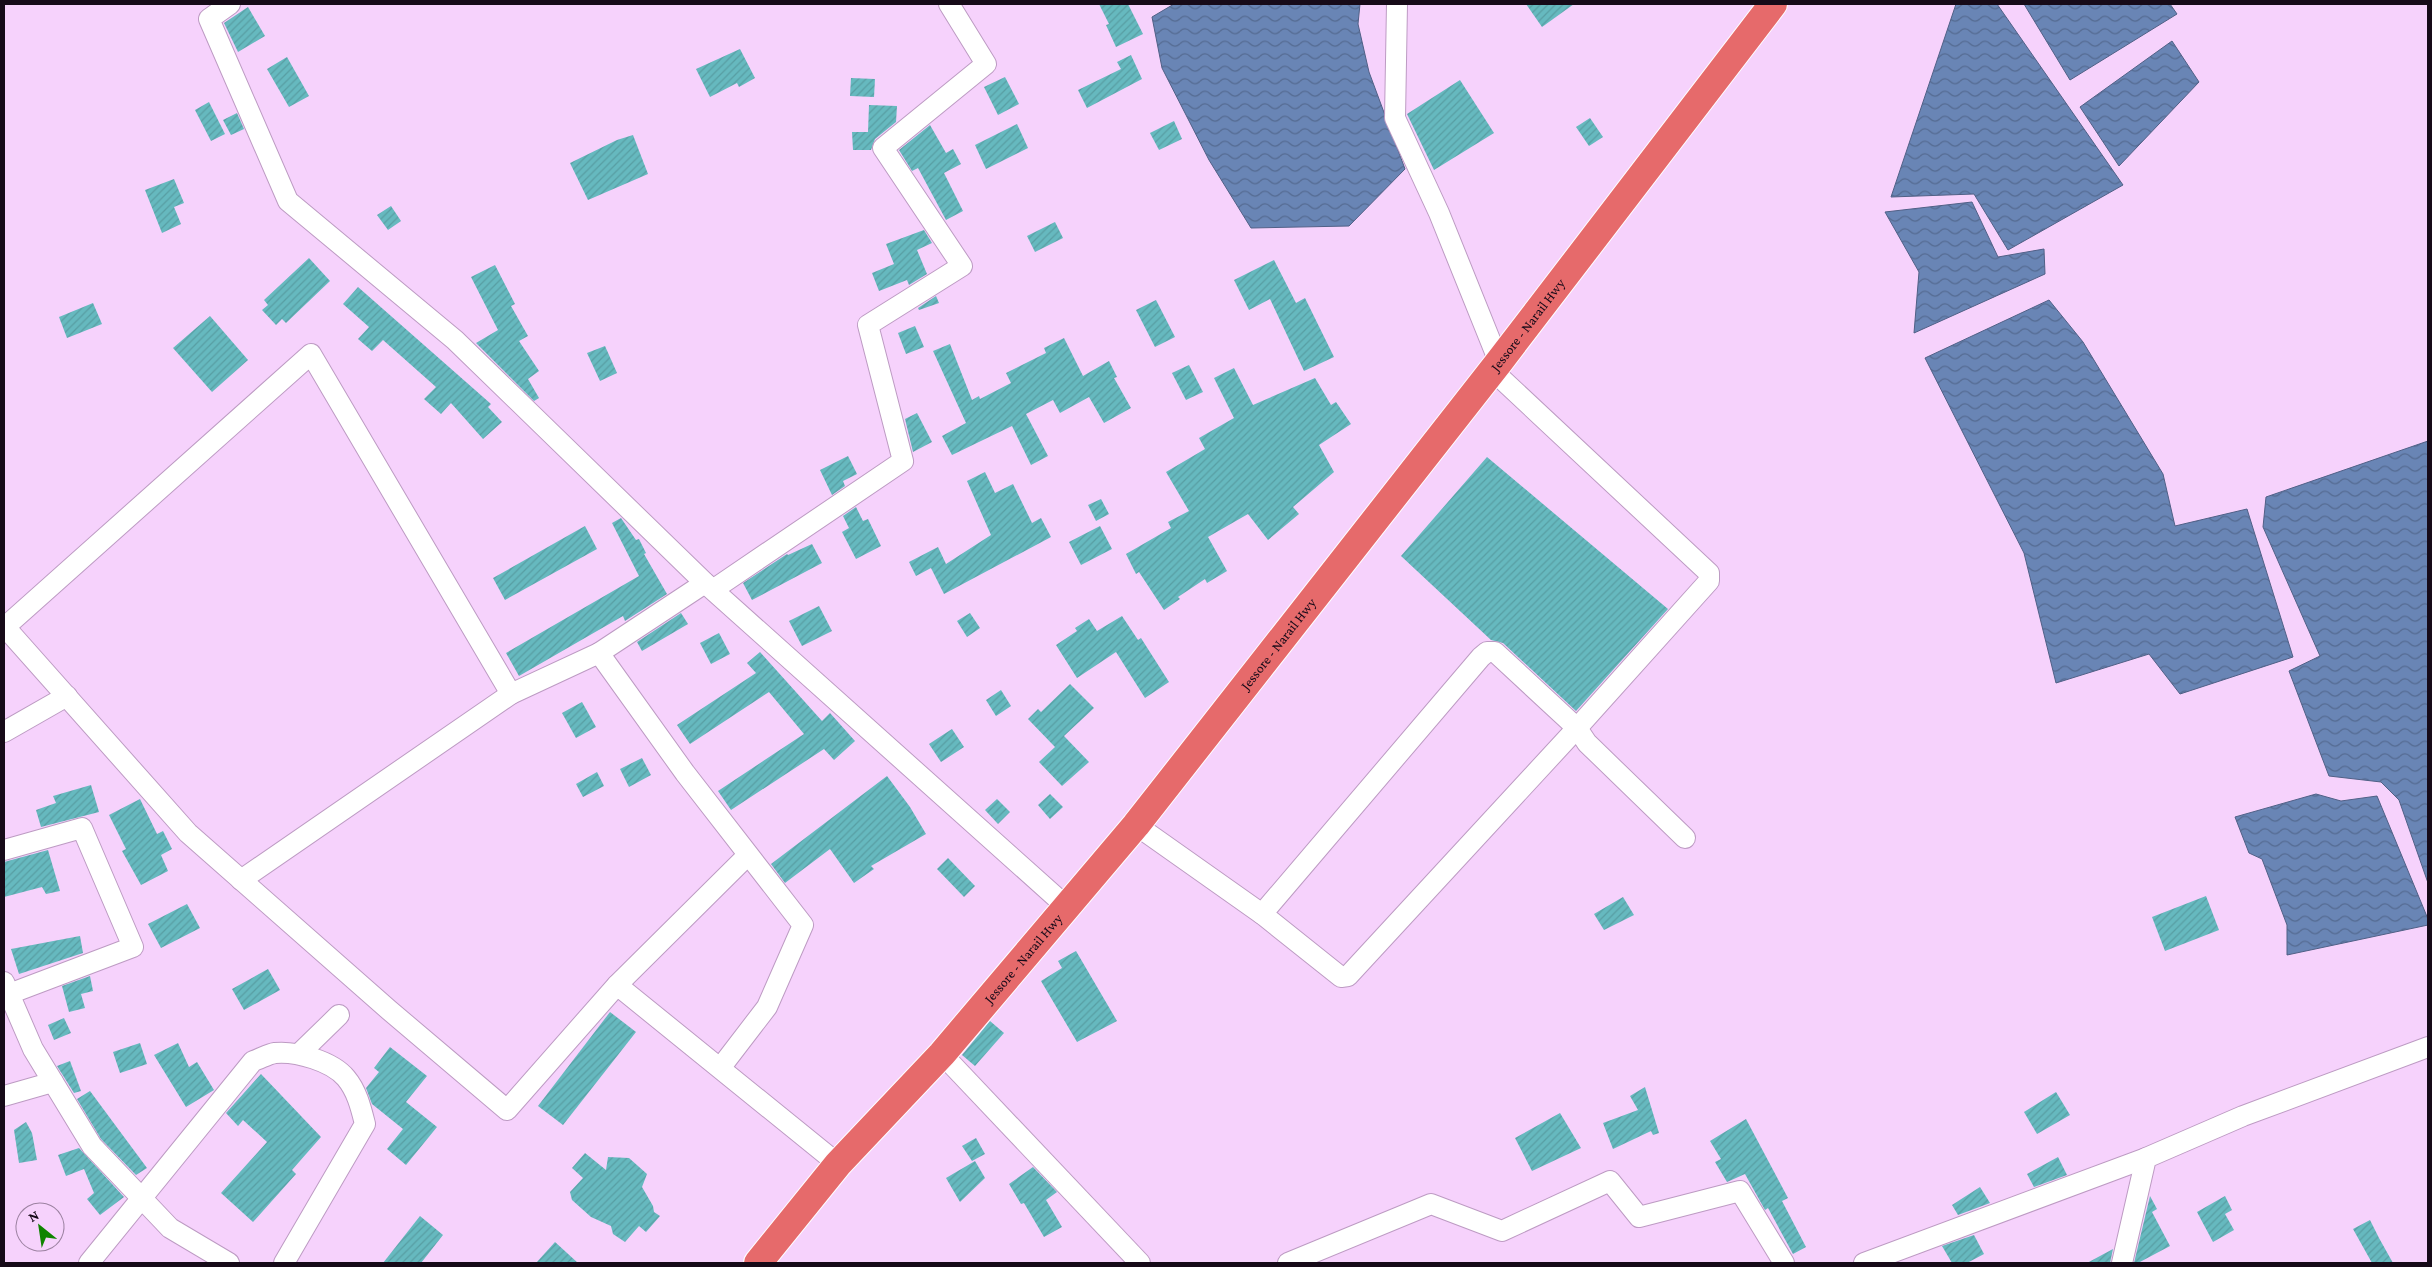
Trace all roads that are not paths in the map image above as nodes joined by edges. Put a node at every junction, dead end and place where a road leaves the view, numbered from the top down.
1 (230, 4) edge
2 (949, 4) edge
3 (1397, 4) edge
4 (1773, 4) edge
5 (1496, 366) junction
6 (711, 585) junction
7 (599, 653) junction
8 (511, 694) junction
9 (67, 696) junction
10 (1578, 728) junction
11 (4, 732) edge
12 (1136, 825) junction
13 (1685, 838) dead end
14 (4, 850) edge
15 (748, 855) junction
16 (241, 880) junction
17 (1068, 908) junction
18 (1262, 914) junction
19 (617, 985) junction
20 (6, 988) edge
21 (339, 1016) dead end
22 (2428, 1047) edge
23 (299, 1054) junction
24 (942, 1054) junction
25 (721, 1067) junction
26 (53, 1082) junction
27 (4, 1096) edge
28 (2146, 1158) junction
29 (838, 1164) junction
30 (142, 1198) junction
31 (89, 1263) edge
32 (229, 1263) edge
33 (284, 1263) edge
34 (758, 1263) edge
35 (1140, 1263) edge
36 (1288, 1263) edge
37 (1784, 1263) edge
38 (1864, 1263) edge
39 (2122, 1263) edge

1 - 6 street
2 - 6 street
3 - 5 street
4 - 5 highway, Jessore - Narail Hwy
5 - 10 street
5 - 12 highway, Jessore - Narail Hwy
6 - 7 street
6 - 17 street
7 - 8 street
7 - 15 street
8 - 9 street
8 - 16 street
9 - 11 street
9 - 16 street
10 - 13 street
10 - 18 street
10 - 18 street
12 - 17 highway, Jessore - Narail Hwy
12 - 18 street
14 - 20 street
15 - 19 street
15 - 25 street
16 - 19 street
17 - 24 highway, Jessore - Narail Hwy
19 - 25 street
20 - 26 street
21 - 23 street
22 - 28 street
23 - 30 street
23 - 33 street
24 - 29 highway, Jessore - Narail Hwy
24 - 35 street
25 - 29 street
26 - 27 street
26 - 30 street
28 - 38 street
28 - 39 street
29 - 34 highway, Jessore - Narail Hwy
30 - 31 street
30 - 32 street
36 - 37 street

